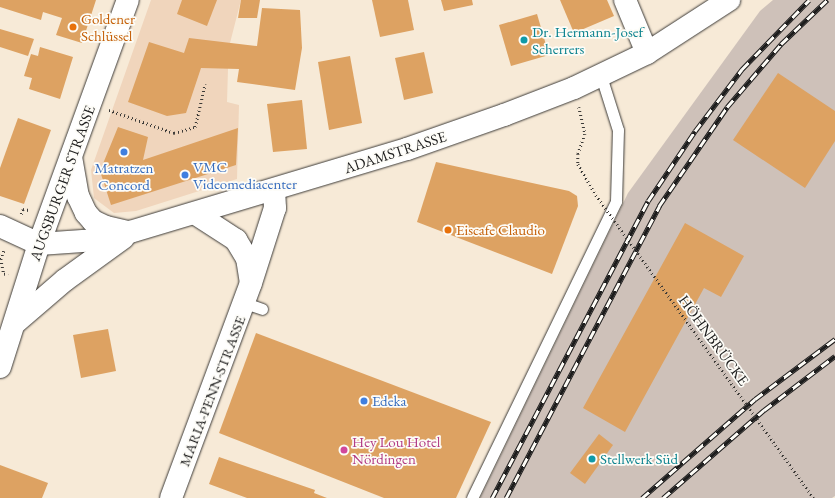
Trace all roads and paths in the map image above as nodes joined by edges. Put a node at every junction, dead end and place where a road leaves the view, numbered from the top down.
1 (128, 0) edge
2 (625, 0) edge
3 (729, 0) edge
4 (647, 53) junction
5 (601, 76) junction
6 (206, 84) dead end
7 (574, 88) junction
8 (91, 103) junction
9 (71, 157) junction
10 (274, 190) junction
11 (196, 214) junction
12 (0, 226) edge
13 (130, 232) junction
14 (39, 244) junction
15 (253, 298) junction
16 (15, 323) junction
17 (0, 367) edge
18 (171, 498) edge
19 (472, 498) edge
20 (814, 498) edge

1 - 8 main road, AUGSBURGER STRASSE
2 - 4 main road
3 - 4 main road, ADAMSTRASSE
4 - 5 main road, ADAMSTRASSE
5 - 7 main road, ADAMSTRASSE
5 - 19 lane
6 - 8 path
7 - 10 main road, ADAMSTRASSE
7 - 20 path, HÖHNBRÜCKE, bridge
8 - 9 main road, AUGSBURGER STRASSE
9 - 13 main road
9 - 14 main road, AUGSBURGER STRASSE
10 - 11 main road, ADAMSTRASSE
10 - 15 main road, MARIA-PENN-STRASSE
11 - 13 main road, ADAMSTRASSE
11 - 15 main road, MARIA-PENN-STRASSE
12 - 14 main road
13 - 14 main road, ADAMSTRASSE
13 - 16 main road
14 - 16 main road, AUGSBURGER STRASSE
15 - 18 main road, MARIA-PENN-STRASSE
16 - 17 main road, AUGSBURGER STRASSE

